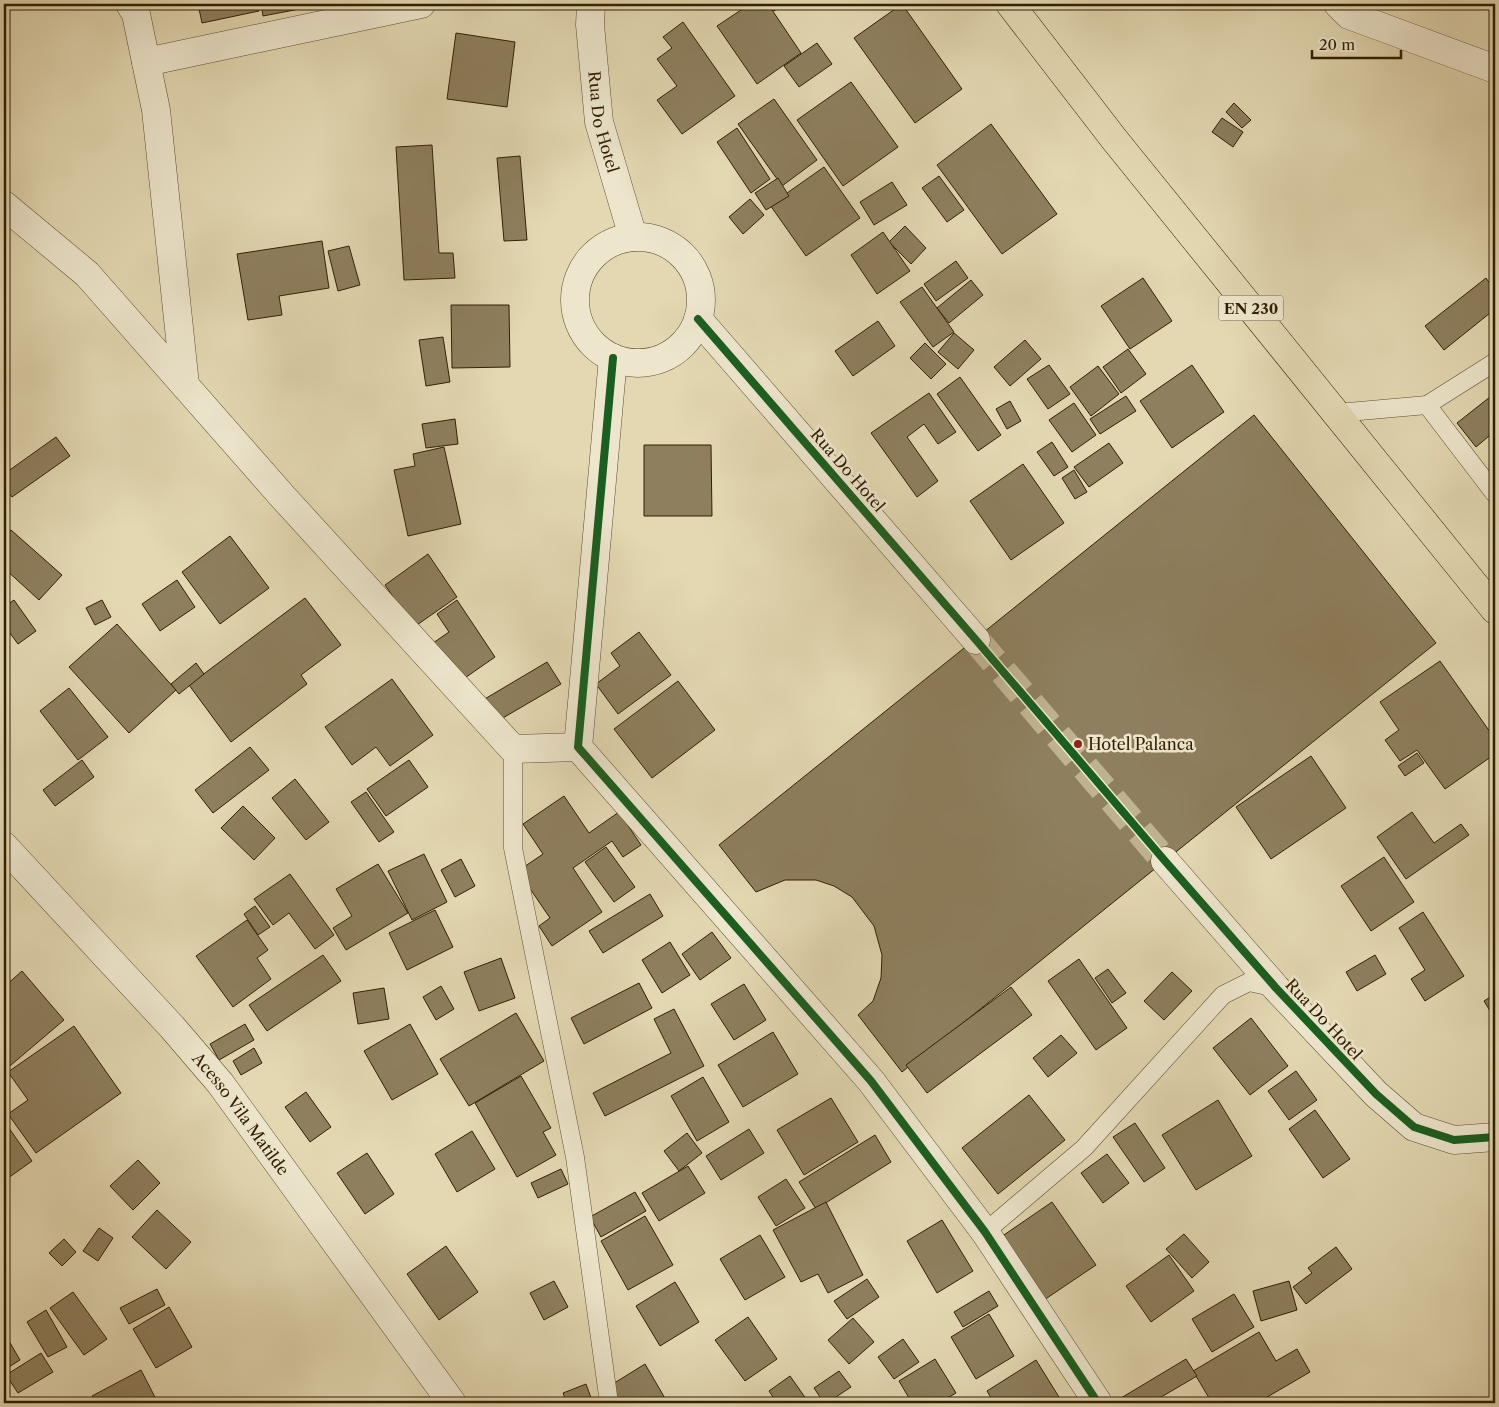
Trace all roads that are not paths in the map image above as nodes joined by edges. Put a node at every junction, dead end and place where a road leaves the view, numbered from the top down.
1 (130, 4) edge
2 (421, 4) edge
3 (591, 4) edge
4 (1010, 4) edge
5 (1338, 4) edge
6 (146, 62) junction
7 (1495, 68) edge
8 (4, 205) edge
9 (633, 237) junction
10 (698, 319) junction
11 (613, 358) junction
12 (1495, 362) edge
13 (186, 386) junction
14 (1428, 405) junction
15 (1337, 413) junction
16 (1493, 486) edge
17 (1495, 610) edge
18 (976, 640) tunnel mouth
19 (578, 747) junction
20 (513, 749) junction
21 (4, 846) edge
22 (1165, 861) tunnel mouth
23 (1276, 988) junction
24 (1495, 1138) edge
25 (985, 1232) junction
26 (452, 1403) edge
27 (609, 1403) edge
28 (1098, 1403) edge

1 - 6 street
2 - 6 street
3 - 9 street, Rua Do Hotel
4 - 15 main road, EN 230
5 - 7 street
6 - 13 street
8 - 13 street
9 - 10 street
9 - 11 street
10 - 11 street
10 - 18 street, Rua Do Hotel
11 - 19 street
12 - 14 lane
13 - 20 street
14 - 15 lane
14 - 16 lane
15 - 17 main road, EN 230
19 - 20 street
19 - 25 street
20 - 27 lane
21 - 26 street, Acesso Vila Matilde
22 - 23 street, Rua Do Hotel
23 - 24 street, Rua Do Hotel
23 - 25 lane
25 - 28 street

